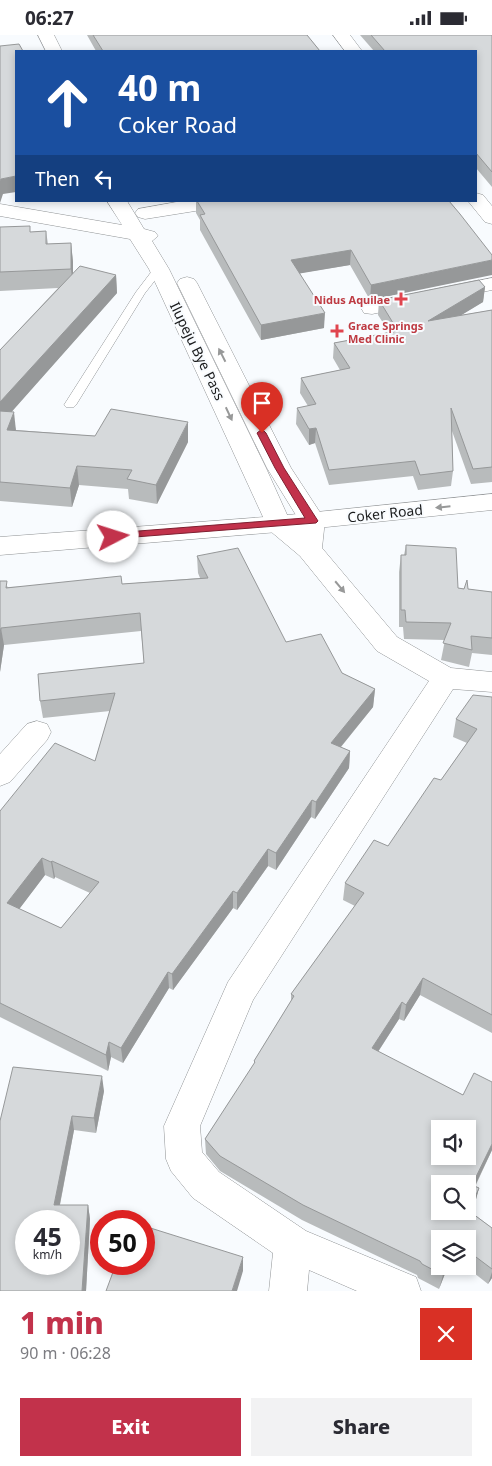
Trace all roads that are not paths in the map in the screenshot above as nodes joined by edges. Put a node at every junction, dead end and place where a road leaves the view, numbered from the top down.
1 (46, 35) edge
2 (341, 35) edge
3 (54, 50) edge
4 (353, 50) edge
5 (477, 200) edge
6 (118, 202) edge
7 (207, 202) edge
8 (142, 207) edge
9 (0, 210) edge
10 (492, 218) edge
11 (137, 235) junction
12 (160, 237) junction
13 (159, 269) junction
14 (492, 284) edge
15 (372, 308) dead end
16 (70, 405) dead end
17 (492, 502) edge
18 (312, 521) junction
19 (278, 524) junction
20 (0, 546) edge
21 (309, 550) junction
22 (446, 678) junction
23 (492, 682) edge
24 (37, 732) dead end
25 (0, 774) edge
26 (293, 1244) junction
27 (288, 1291) edge
28 (402, 1291) edge

1 - 3 street
2 - 4 street
5 - 10 street
6 - 11 street, Ilupeju Bye Pass
7 - 8 street
8 - 12 street, Ilupeju Bye Pass
9 - 11 street
11 - 12 street
11 - 13 street, Ilupeju Bye Pass
18 -> 12 street, Ilupeju Bye Pass
13 - 16 lane
13 -> 19 street, Ilupeju Bye Pass
14 - 15 street
17 -> 18 street, Coker Road
18 - 19 street, Coker Road
18 - 21 street
19 - 20 street, Coker Road
19 - 21 street, Ilupeju Bye Pass
21 -> 22 street, Ilupeju Bye Pass
22 - 23 street, Ilupeju Bye Pass
22 - 26 street
24 - 25 street
26 - 27 street
26 - 28 street

